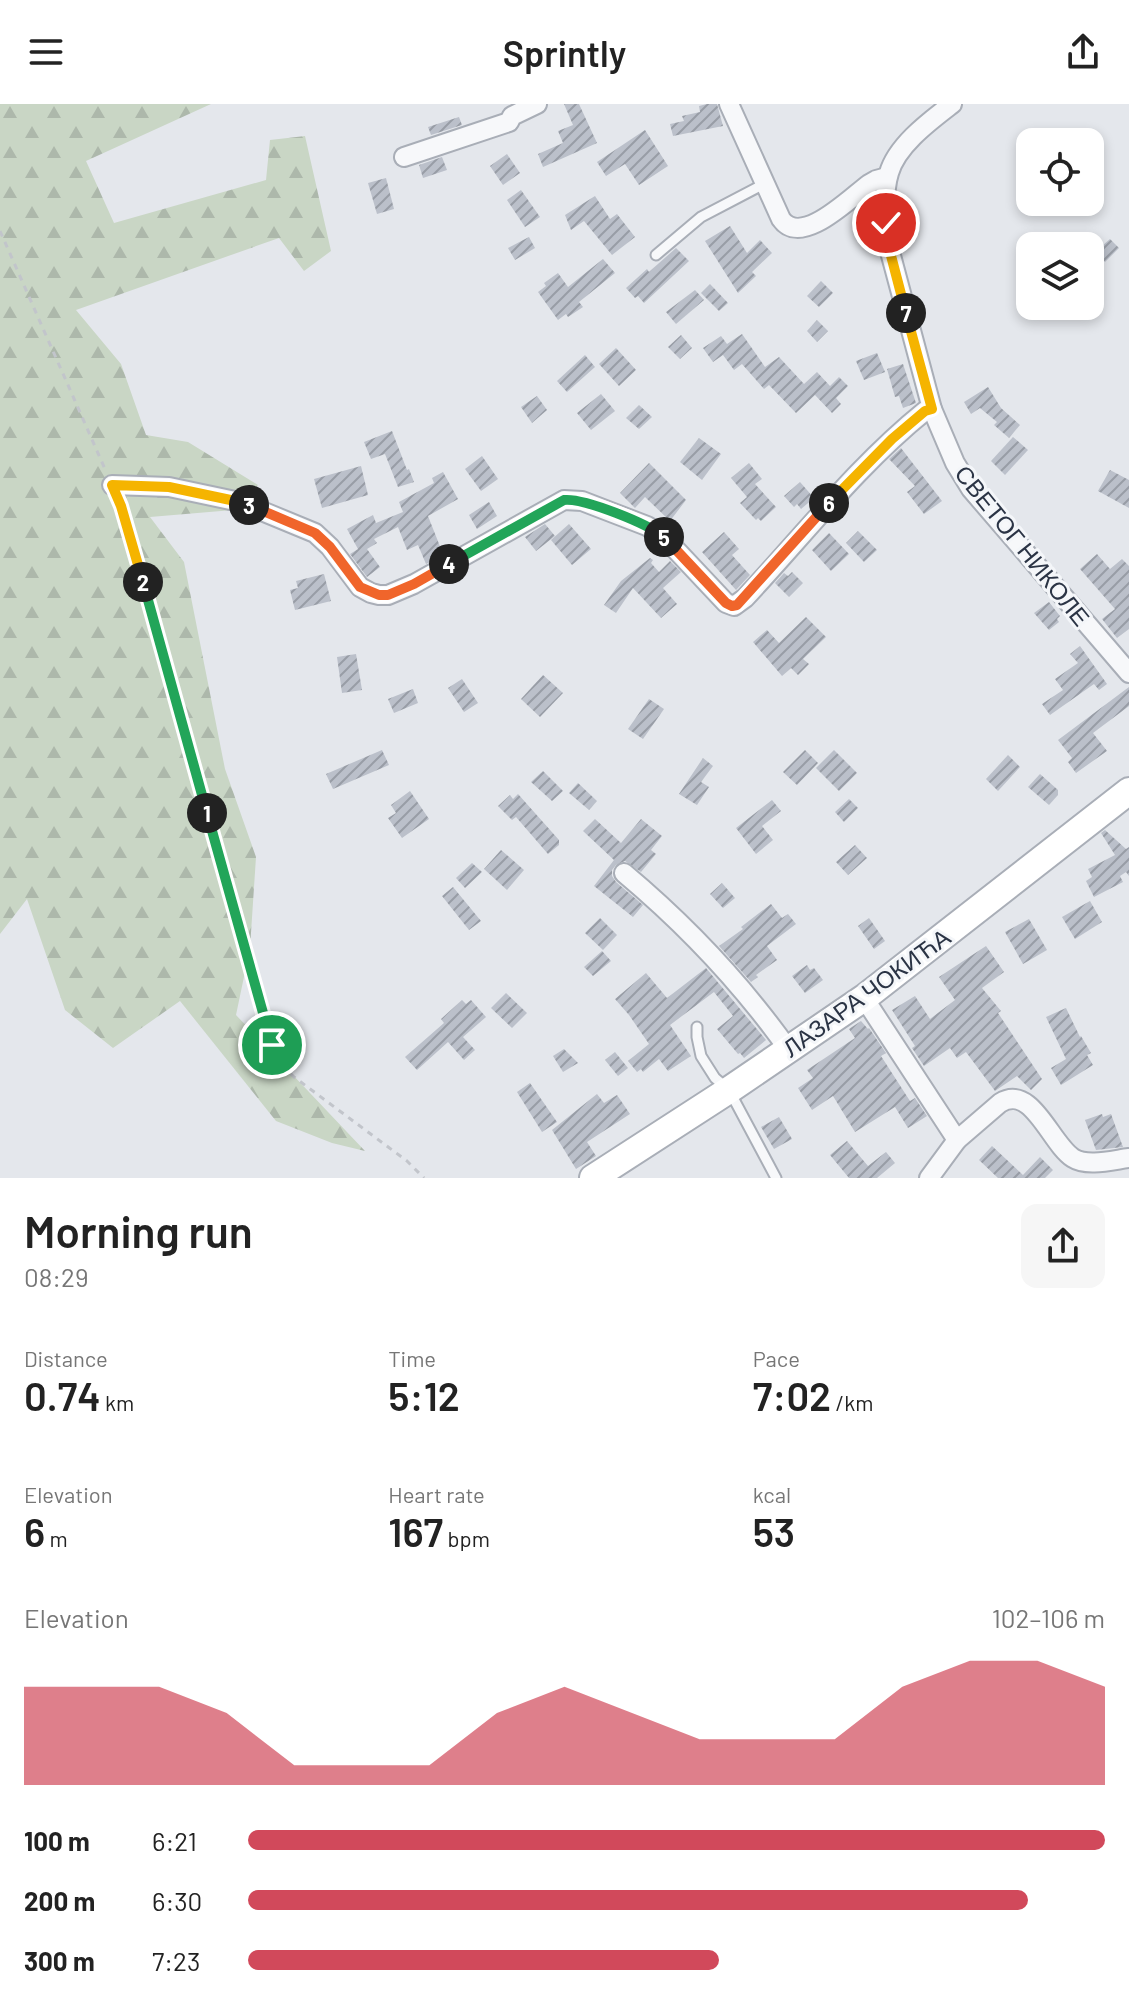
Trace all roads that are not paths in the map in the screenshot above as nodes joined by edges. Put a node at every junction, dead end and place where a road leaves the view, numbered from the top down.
1 (537, 104) edge
2 (729, 104) edge
3 (952, 104) edge
4 (507, 110) edge
5 (404, 157) dead end
6 (887, 177) junction
7 (766, 183) junction
8 (656, 255) dead end
9 (932, 409) junction
10 (112, 485) road end
11 (1129, 673) edge
12 (1129, 791) edge
13 (624, 873) dead end
14 (864, 998) junction
15 (697, 1027) dead end
16 (788, 1049) junction
17 (729, 1090) junction
18 (957, 1140) junction
19 (1129, 1158) edge
20 (593, 1178) edge
21 (776, 1178) edge
22 (929, 1178) edge

1 - 4 street
2 - 7 street
3 - 6 street
4 - 5 street
6 - 7 street
6 - 9 street, СВЕТОГ НИКОЛЕ
7 - 8 lane
9 - 10 street
9 - 11 street, СВЕТОГ НИКОЛЕ
12 - 14 street, ЛАЗАРА ЧОКИЋА
13 - 16 street
14 - 16 street, ЛАЗАРА ЧОКИЋА
14 - 18 street
15 - 17 lane
16 - 17 street, ЛАЗАРА ЧОКИЋА
17 - 20 street, ЛАЗАРА ЧОКИЋА
17 - 21 lane
18 - 19 street
18 - 22 street

